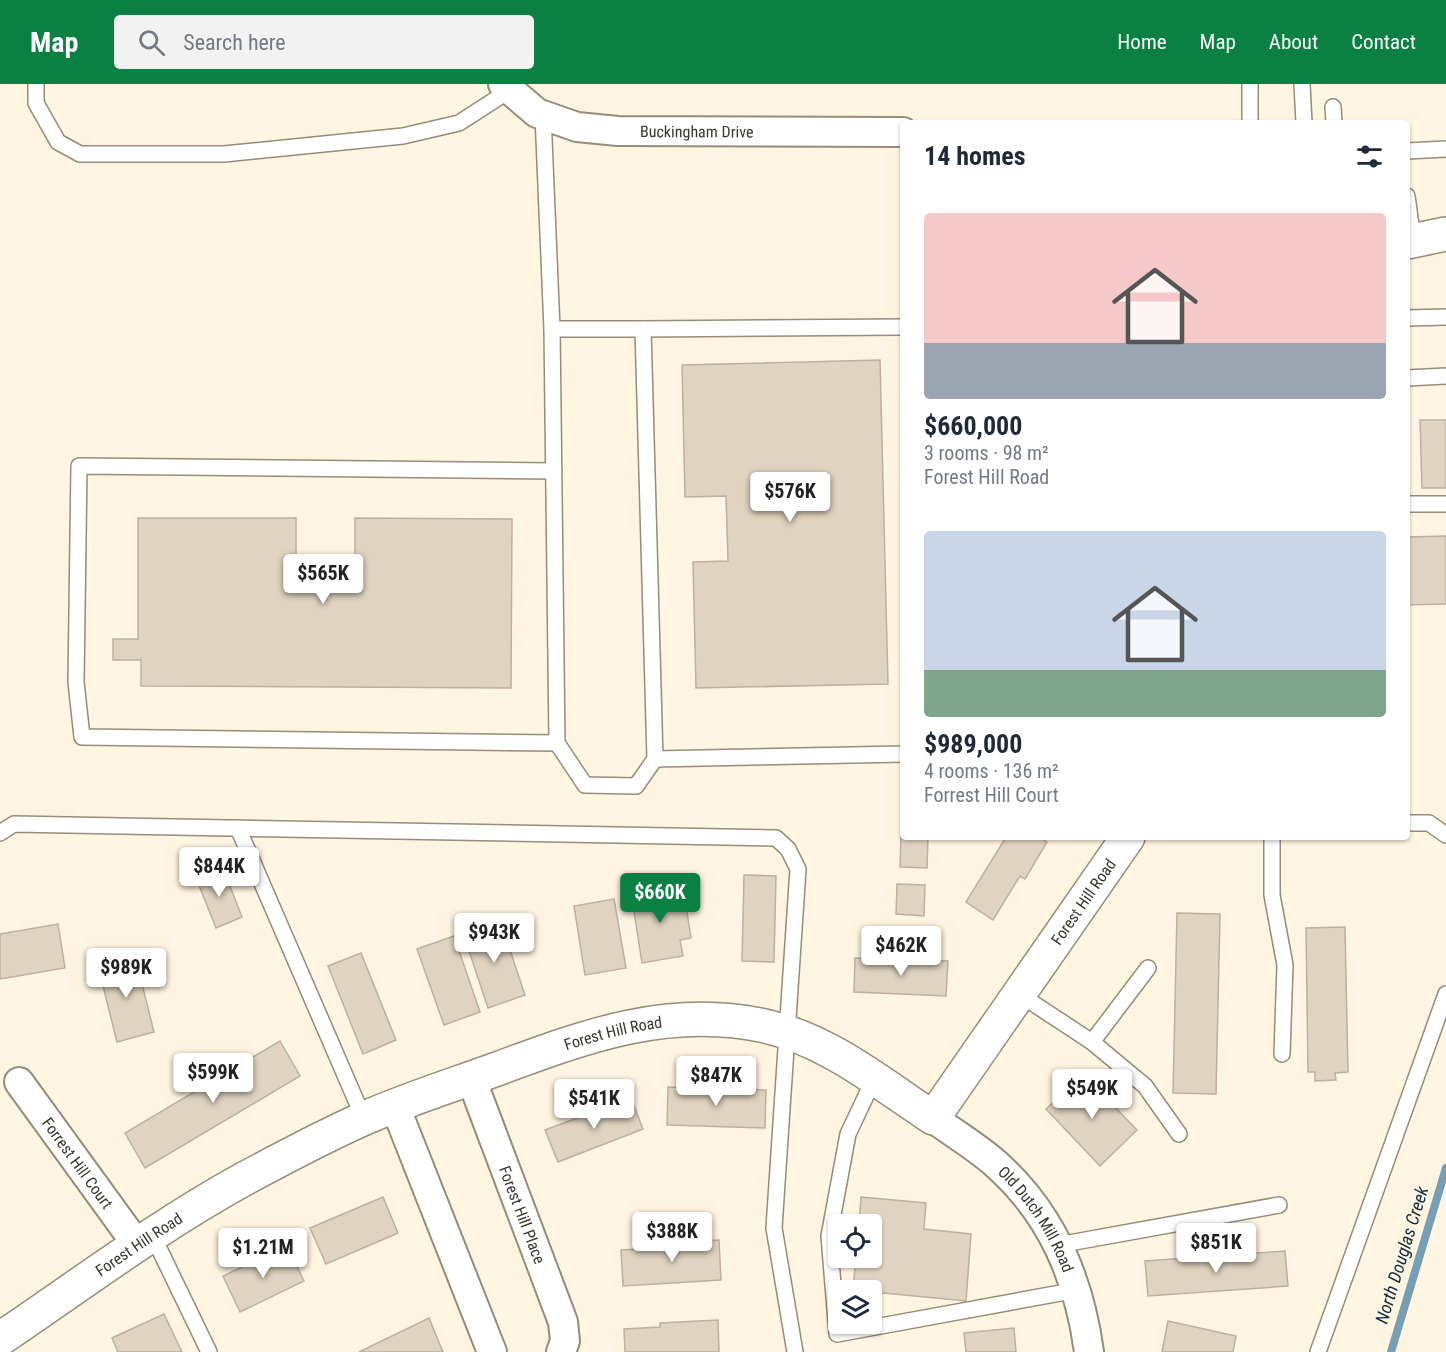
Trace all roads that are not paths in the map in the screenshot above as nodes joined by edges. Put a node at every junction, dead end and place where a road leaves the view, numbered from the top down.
1 (36, 84) edge
2 (1250, 84) edge
3 (1302, 84) edge
4 (507, 87) edge
5 (543, 115) junction
6 (1250, 120) edge
7 (1305, 120) edge
8 (900, 132) edge
9 (1446, 149) edge
10 (1410, 151) edge
11 (1446, 234) edge
12 (1410, 241) edge
13 (1446, 317) edge
14 (1410, 318) edge
15 (900, 327) edge
16 (552, 329) junction
17 (643, 329) junction
18 (1446, 376) edge
19 (1410, 378) edge
20 (554, 471) junction
21 (1410, 504) edge
22 (1446, 504) edge
23 (557, 743) junction
24 (900, 754) edge
25 (655, 759) junction
26 (1410, 823) edge
27 (238, 828) junction
28 (0, 833) edge
29 (1446, 835) edge
30 (1126, 840) edge
31 (1272, 840) edge
32 (1148, 968) dead end
33 (1019, 994) junction
34 (1446, 994) edge
35 (787, 1033) junction
36 (1092, 1042) junction
37 (1282, 1054) dead end
38 (471, 1078) junction
39 (874, 1079) junction
40 (19, 1082) dead end
41 (395, 1106) junction
42 (933, 1118) junction
43 (364, 1119) junction
44 (1179, 1134) dead end
45 (1279, 1205) dead end
46 (145, 1241) junction
47 (1058, 1245) junction
48 (1077, 1290) junction
49 (0, 1339) edge
50 (209, 1352) edge
51 (492, 1352) edge
52 (561, 1352) edge
53 (795, 1352) edge
54 (1089, 1352) edge
55 (1318, 1352) edge

1 - 4 lane
2 - 6 lane
3 - 7 lane
4 - 5 street, Buckingham Drive
5 - 8 street, Buckingham Drive
5 - 16 lane
9 - 10 lane
11 - 12 street
13 - 14 lane
15 - 17 lane
16 - 17 lane
16 - 20 lane
17 - 25 lane
18 - 19 lane
20 - 23 lane
20 - 23 lane
21 - 22 lane
23 - 25 lane
24 - 25 lane
26 - 29 lane
27 - 28 lane
27 - 35 lane
27 - 43 lane
30 - 33 street, Forest Hill Road
31 - 37 lane
32 - 36 lane
33 - 36 lane
33 - 42 street, Forest Hill Road
34 - 55 lane
35 - 38 street, Forest Hill Road
35 - 39 street, Forest Hill Road
35 - 53 lane
36 - 44 lane
38 - 41 street, Forest Hill Road
38 - 52 street, Forest Hill Place
39 - 42 street, Forest Hill Road
39 - 48 lane
40 - 46 street, Forrest Hill Court
41 - 43 street, Forest Hill Road
41 - 51 street
42 - 47 street, Old Dutch Mill Road
43 - 46 street, Forest Hill Road
45 - 47 lane
46 - 49 street, Forest Hill Road
46 - 50 lane
47 - 48 street, Old Dutch Mill Road
48 - 54 street, Old Dutch Mill Road

